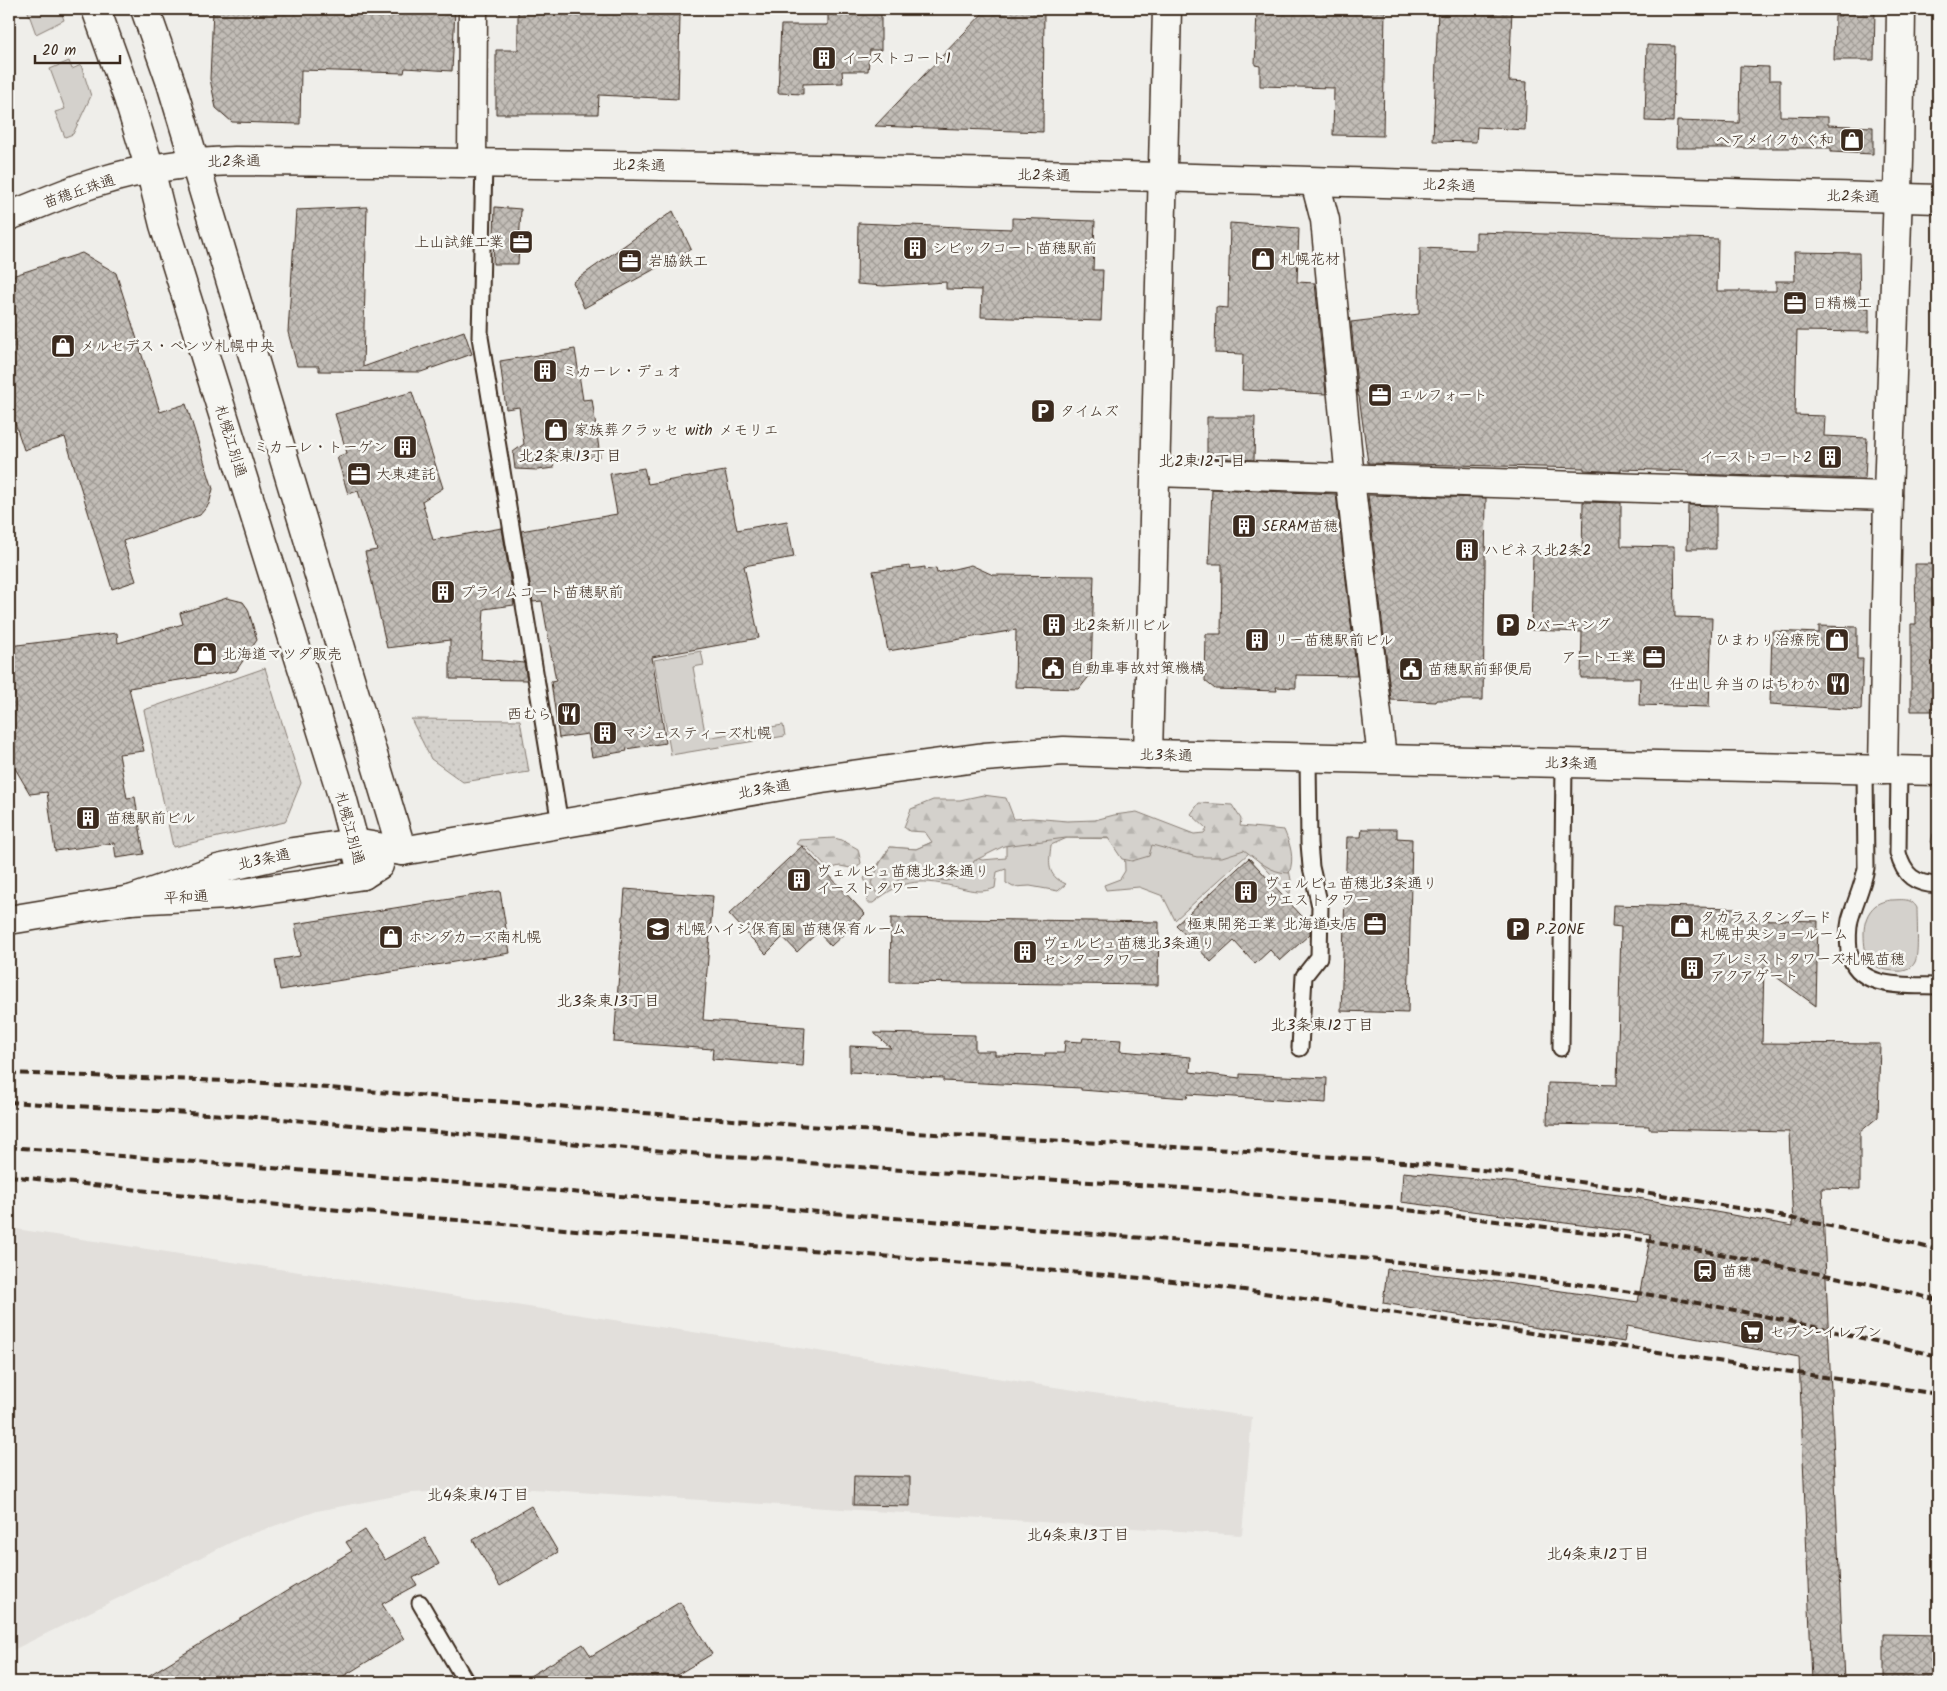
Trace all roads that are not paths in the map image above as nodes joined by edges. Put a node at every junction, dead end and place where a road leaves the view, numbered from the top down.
1 (96, 9) edge
2 (145, 9) edge
3 (473, 9) edge
4 (1168, 9) edge
5 (1901, 9) edge
6 (195, 162) junction
7 (478, 162) junction
8 (150, 169) junction
9 (1162, 177) junction
10 (1315, 182) junction
11 (1897, 198) junction
12 (1938, 198) edge
13 (9, 216) edge
14 (1155, 472) junction
15 (1350, 479) junction
16 (1888, 496) junction
17 (1148, 754) junction
18 (1308, 758) junction
19 (1382, 758) junction
20 (1564, 762) junction
21 (1883, 770) junction
22 (1938, 771) edge
23 (560, 824) junction
24 (354, 843) junction
25 (402, 851) junction
26 (363, 875) junction
27 (1938, 885) edge
28 (130, 900) junction
29 (9, 920) edge
30 (1938, 986) edge
31 (1300, 1048) dead end
32 (1561, 1048) dead end
33 (420, 1603) dead end
34 (466, 1682) edge

1 - 8 street, 札幌江別通
2 - 6 street
3 - 7 street
4 - 9 street
5 - 11 street
6 - 7 street, 北2条通
6 - 8 street, 北2条通
6 - 25 street
7 - 9 street, 北2条通
7 - 23 lane
8 - 13 street, 苗穂丘珠通
8 - 24 street, 札幌江別通
9 - 10 street, 北2条通
9 - 14 street
10 - 11 street, 北2条通
10 - 15 street
11 - 12 street, 北2条通
11 - 16 street
14 - 15 street
14 - 17 street
15 - 16 street
15 - 19 street
16 - 21 street
17 - 18 street, 北3条通
17 - 23 street, 北3条通
18 - 19 street, 北3条通
18 - 31 lane
19 - 20 street, 北3条通
20 - 21 street, 北3条通
20 - 32 lane
21 - 22 street, 北3条通
21 - 27 lane
21 - 30 lane
23 - 25 street, 北3条通
24 - 25 street, 北3条通
24 - 26 street, 札幌江別通
24 - 28 street, 北3条通
25 - 26 street, 北3条通
26 - 28 street, 平和通
28 - 29 street, 平和通
33 - 34 lane

